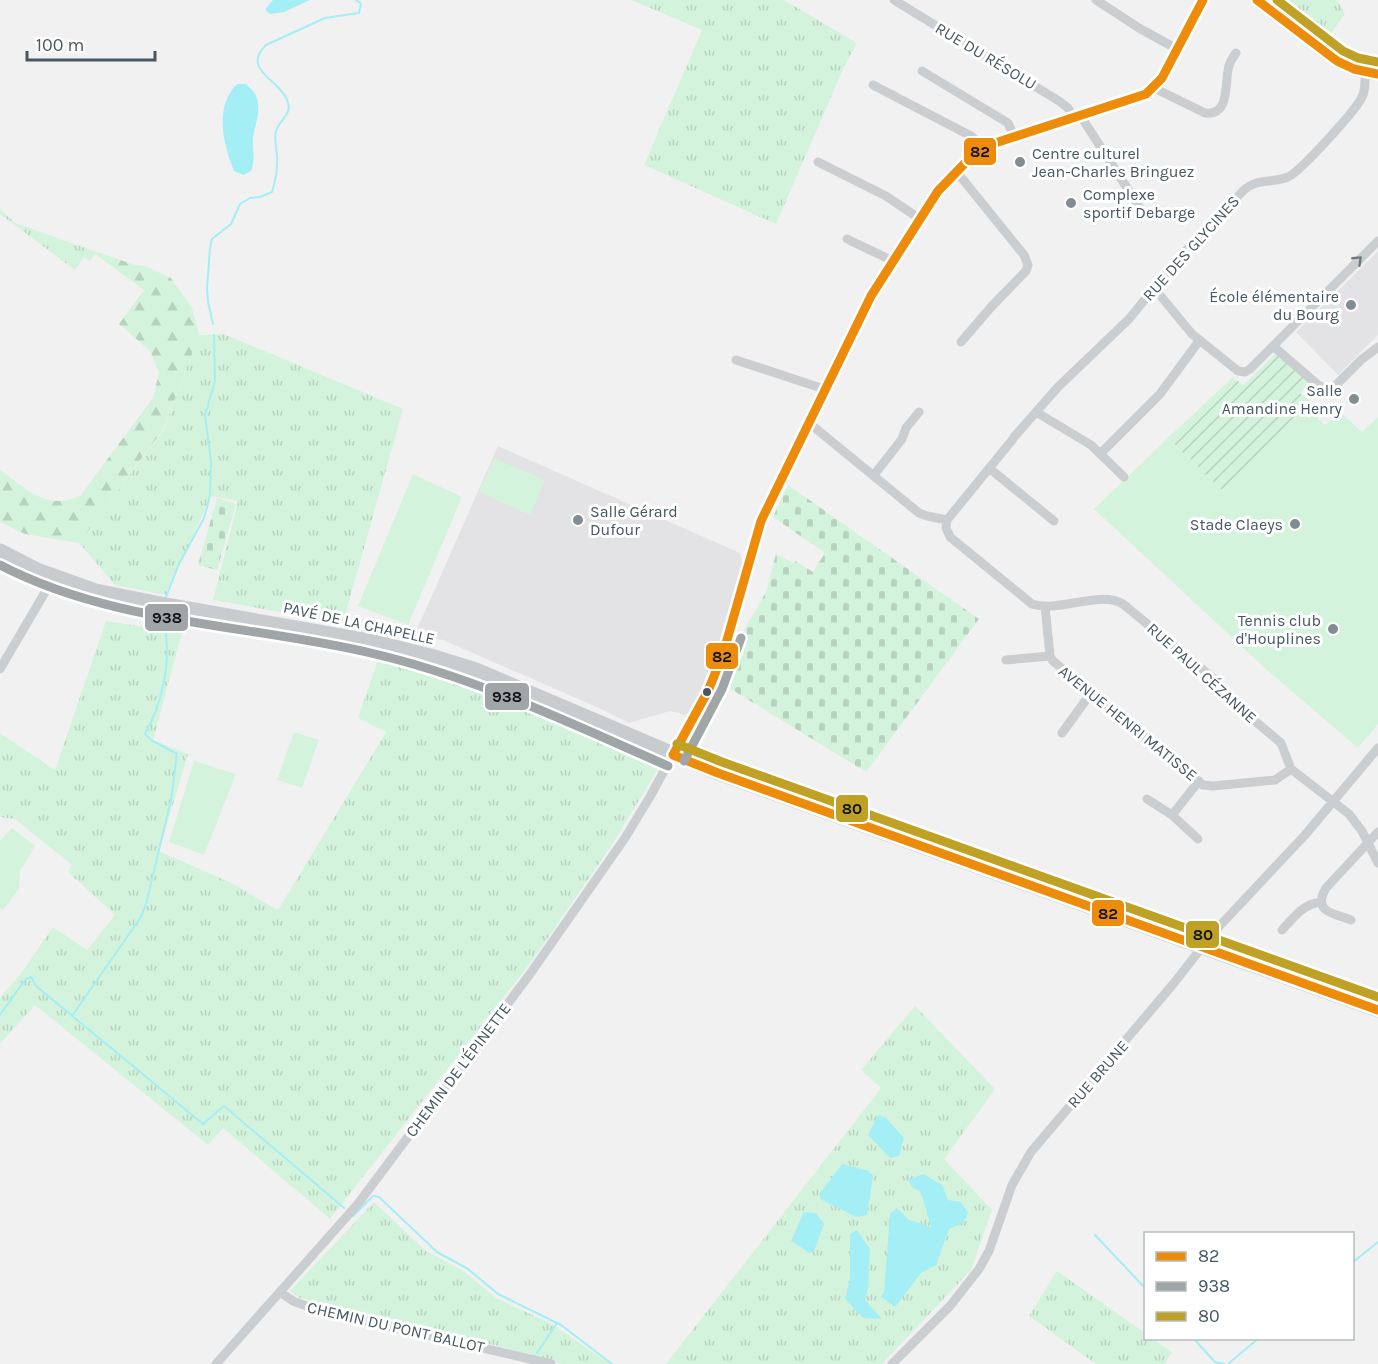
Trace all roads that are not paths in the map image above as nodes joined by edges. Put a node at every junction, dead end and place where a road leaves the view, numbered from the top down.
1 (894, 0) edge
2 (1096, 0) edge
3 (1203, 0) edge
4 (1257, 0) edge
5 (1177, 50) junction
6 (1236, 53) dead end
7 (922, 71) dead end
8 (1371, 73) edge
9 (873, 86) dead end
10 (1154, 87) junction
11 (1076, 116) junction
12 (1014, 136) junction
13 (985, 148) junction
14 (818, 162) dead end
15 (956, 171) junction
16 (1140, 208) dead end
17 (920, 219) junction
18 (847, 239) dead end
19 (1378, 241) edge
20 (893, 261) junction
21 (1154, 288) junction
22 (1199, 341) junction
23 (961, 342) dead end
24 (1273, 346) junction
25 (1378, 347) edge
26 (736, 360) dead end
27 (824, 389) junction
28 (919, 412) dead end
29 (1036, 412) junction
30 (809, 423) junction
31 (1100, 454) junction
32 (989, 468) junction
33 (873, 475) junction
34 (1124, 477) dead end
35 (947, 520) junction
36 (1054, 521) dead end
37 (0, 551) edge
38 (54, 577) junction
39 (1045, 606) junction
40 (1050, 656) junction
41 (1006, 660) dead end
42 (0, 669) edge
43 (1091, 693) junction
44 (1062, 733) dead end
45 (1378, 748) edge
46 (673, 755) junction
47 (1291, 769) junction
48 (1199, 781) junction
49 (1147, 798) dead end
50 (1334, 801) junction
51 (1172, 815) junction
52 (1378, 832) edge
53 (1198, 839) dead end
54 (1369, 842) junction
55 (1378, 863) edge
56 (1321, 902) junction
57 (1351, 920) dead end
58 (1282, 930) dead end
59 (1203, 946) junction
60 (1378, 1010) edge
61 (280, 1292) junction
62 (216, 1364) edge
63 (551, 1364) edge
64 (892, 1364) edge

1 - 11 street, RUE DU RÉSOLU
2 - 5 street
3 - 5 street
4 - 8 main road
5 - 10 street
6 - 10 street
7 - 12 street
8 - 21 street, RUE DES GLYCINES
9 - 13 street
10 - 11 street, CHEMIN DE L'ÉPINETTE
11 - 12 street, CHEMIN DE L'ÉPINETTE
11 - 16 street, RUE DU RÉSOLU
12 - 13 street, CHEMIN DE L'ÉPINETTE
13 - 15 street, CHEMIN DE L'ÉPINETTE
14 - 17 street
15 - 17 street, CHEMIN DE L'ÉPINETTE
15 - 23 street
17 - 20 street, CHEMIN DE L'ÉPINETTE
18 - 20 street
24 -> 19 street
20 - 27 street, CHEMIN DE L'ÉPINETTE
21 - 22 street
21 - 29 street, RUE DES GLYCINES
22 - 24 street
22 - 31 street
24 - 25 street
26 - 27 street
27 - 30 street, CHEMIN DE L'ÉPINETTE
28 - 33 street
29 - 31 street
29 - 32 street, RUE DES GLYCINES
30 - 33 street
30 - 46 street, CHEMIN DE L'ÉPINETTE
31 - 34 street
32 - 35 street, RUE DES GLYCINES
32 - 36 street
33 - 35 street
35 - 39 street
37 - 38 main road, PAVÉ DE LA CHAPELLE
38 - 42 street
38 - 46 main road, PAVÉ DE LA CHAPELLE
39 - 40 street, AVENUE HENRI MATISSE
39 - 47 street, RUE PAUL CÉZANNE
40 - 41 street
40 - 43 street, AVENUE HENRI MATISSE
43 - 44 street
43 - 48 street, AVENUE HENRI MATISSE
45 - 50 street, RUE BRUNE
46 - 59 main road, PAVÉ DE LA CHAPELLE
46 - 61 street, CHEMIN DE L'ÉPINETTE
47 - 48 street, AVENUE HENRI MATISSE
47 - 50 street
48 - 51 street
49 - 51 street
50 - 54 street
50 - 59 street, RUE BRUNE
51 - 53 street
52 - 54 street
54 - 55 street
54 - 56 street
56 - 57 street
56 - 58 street
59 - 60 main road, PAVÉ DE LA CHAPELLE
59 - 64 street, RUE BRUNE
61 - 62 street, CHEMIN DE L'ÉPINETTE
61 - 63 street, CHEMIN DU PONT BALLOT

